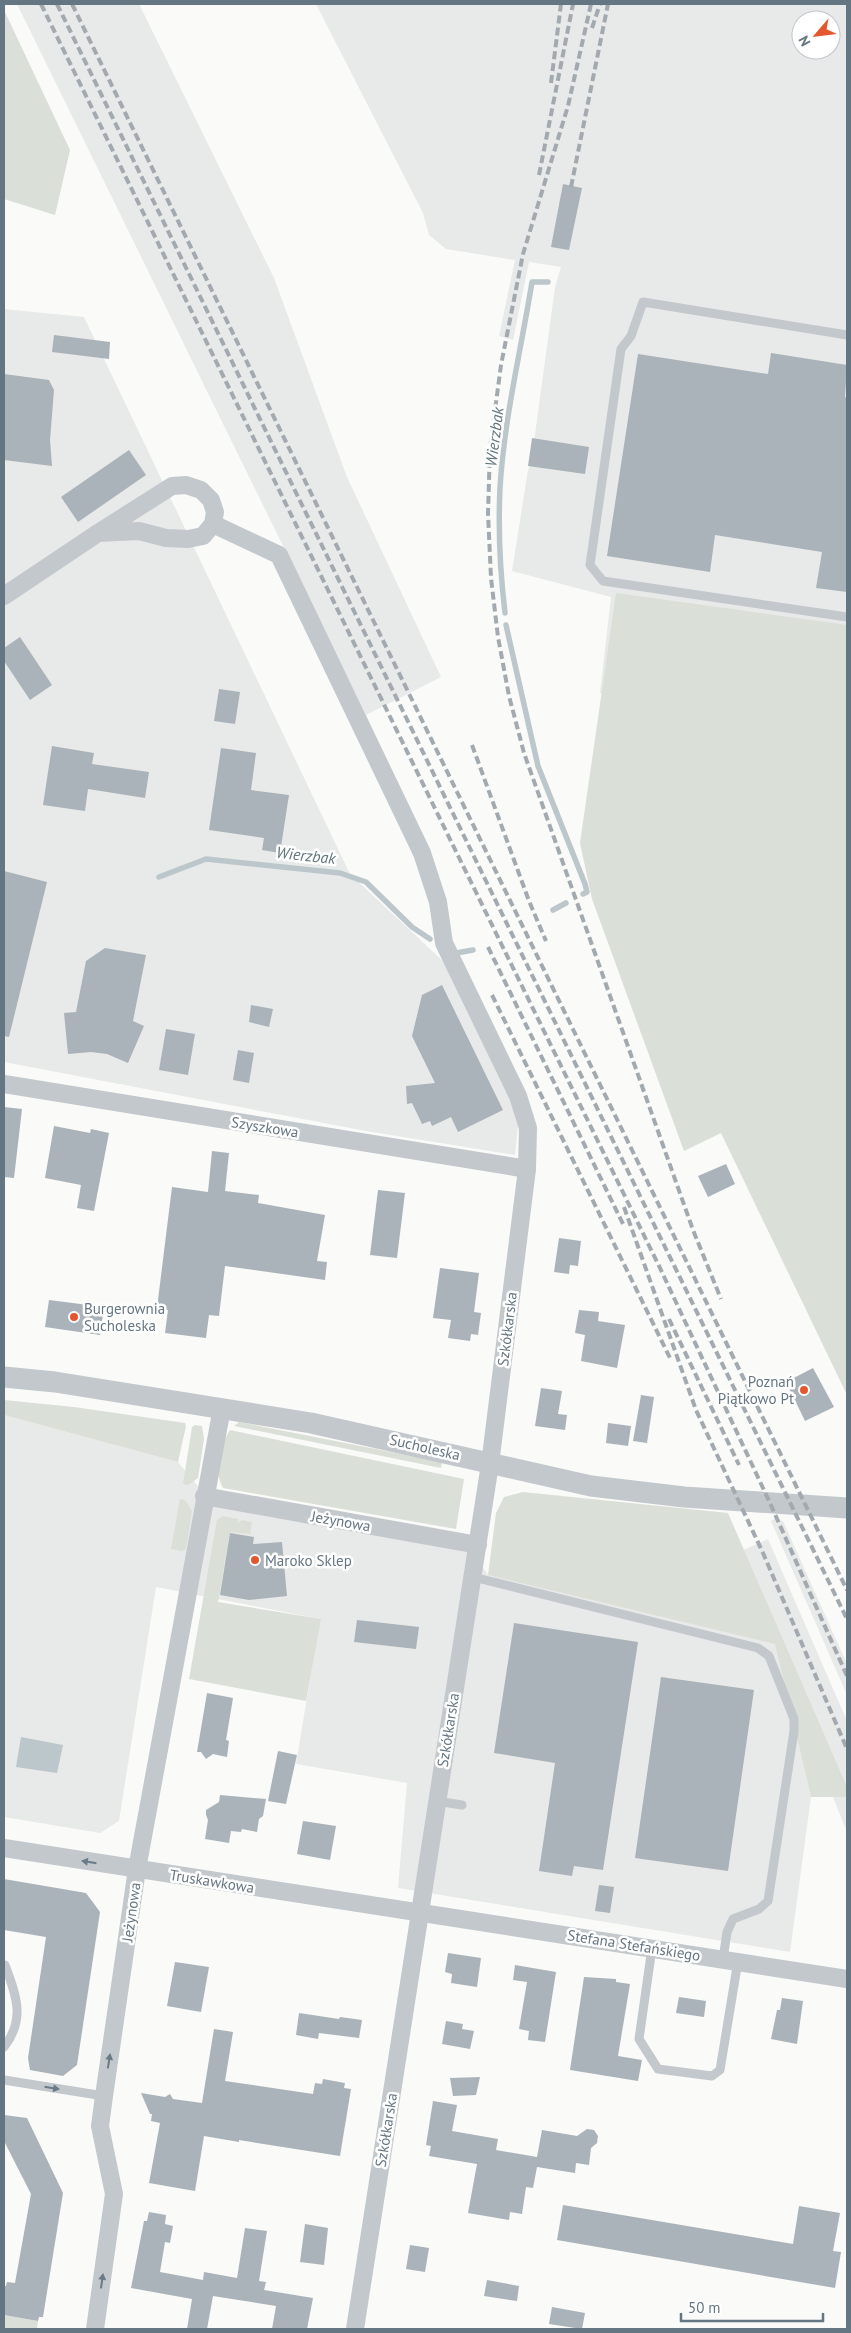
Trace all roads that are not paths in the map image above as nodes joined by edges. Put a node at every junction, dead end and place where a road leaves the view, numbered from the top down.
1 (847, 335) edge
2 (213, 524) junction
3 (98, 533) junction
4 (4, 596) edge
5 (847, 617) edge
6 (4, 1084) edge
7 (527, 1169) junction
8 (4, 1377) edge
9 (222, 1408) junction
10 (490, 1464) junction
11 (204, 1496) junction
12 (847, 1508) edge
13 (478, 1544) junction
14 (472, 1577) junction
15 (436, 1802) junction
16 (462, 1805) dead end
17 (4, 1848) edge
18 (137, 1869) junction
19 (420, 1912) junction
20 (652, 1948) junction
21 (730, 1960) junction
22 (5, 1965) dead end
23 (847, 1979) edge
24 (4, 2047) edge
25 (4, 2080) edge
26 (104, 2096) junction
27 (95, 2329) edge
28 (355, 2329) edge

1 - 5 lane
2 - 3 street
2 - 3 street
2 - 7 street, Szkółkarska
3 - 4 street
6 - 7 street, Szyszkowa
7 - 10 street, Szkółkarska
8 - 9 street, Sucholeska
9 - 10 street, Sucholeska
9 - 11 street, Jeżynowa
10 - 12 street, Sucholeska
10 - 13 street, Szkółkarska
11 - 13 street, Jeżynowa
11 - 18 street, Jeżynowa
13 - 14 street, Szkółkarska
14 - 15 street, Szkółkarska
14 - 21 lane
15 - 16 lane
15 - 19 street, Szkółkarska
18 -> 17 street, Truskawkowa
18 - 19 street, Truskawkowa
26 -> 18 street, Jeżynowa
19 - 20 street, Stefana Stefańskiego
19 - 28 street, Szkółkarska
20 - 21 street, Stefana Stefańskiego
20 - 21 lane
21 - 23 street, Stefana Stefańskiego
22 - 24 lane
25 -> 26 lane
27 -> 26 street, Jeżynowa

